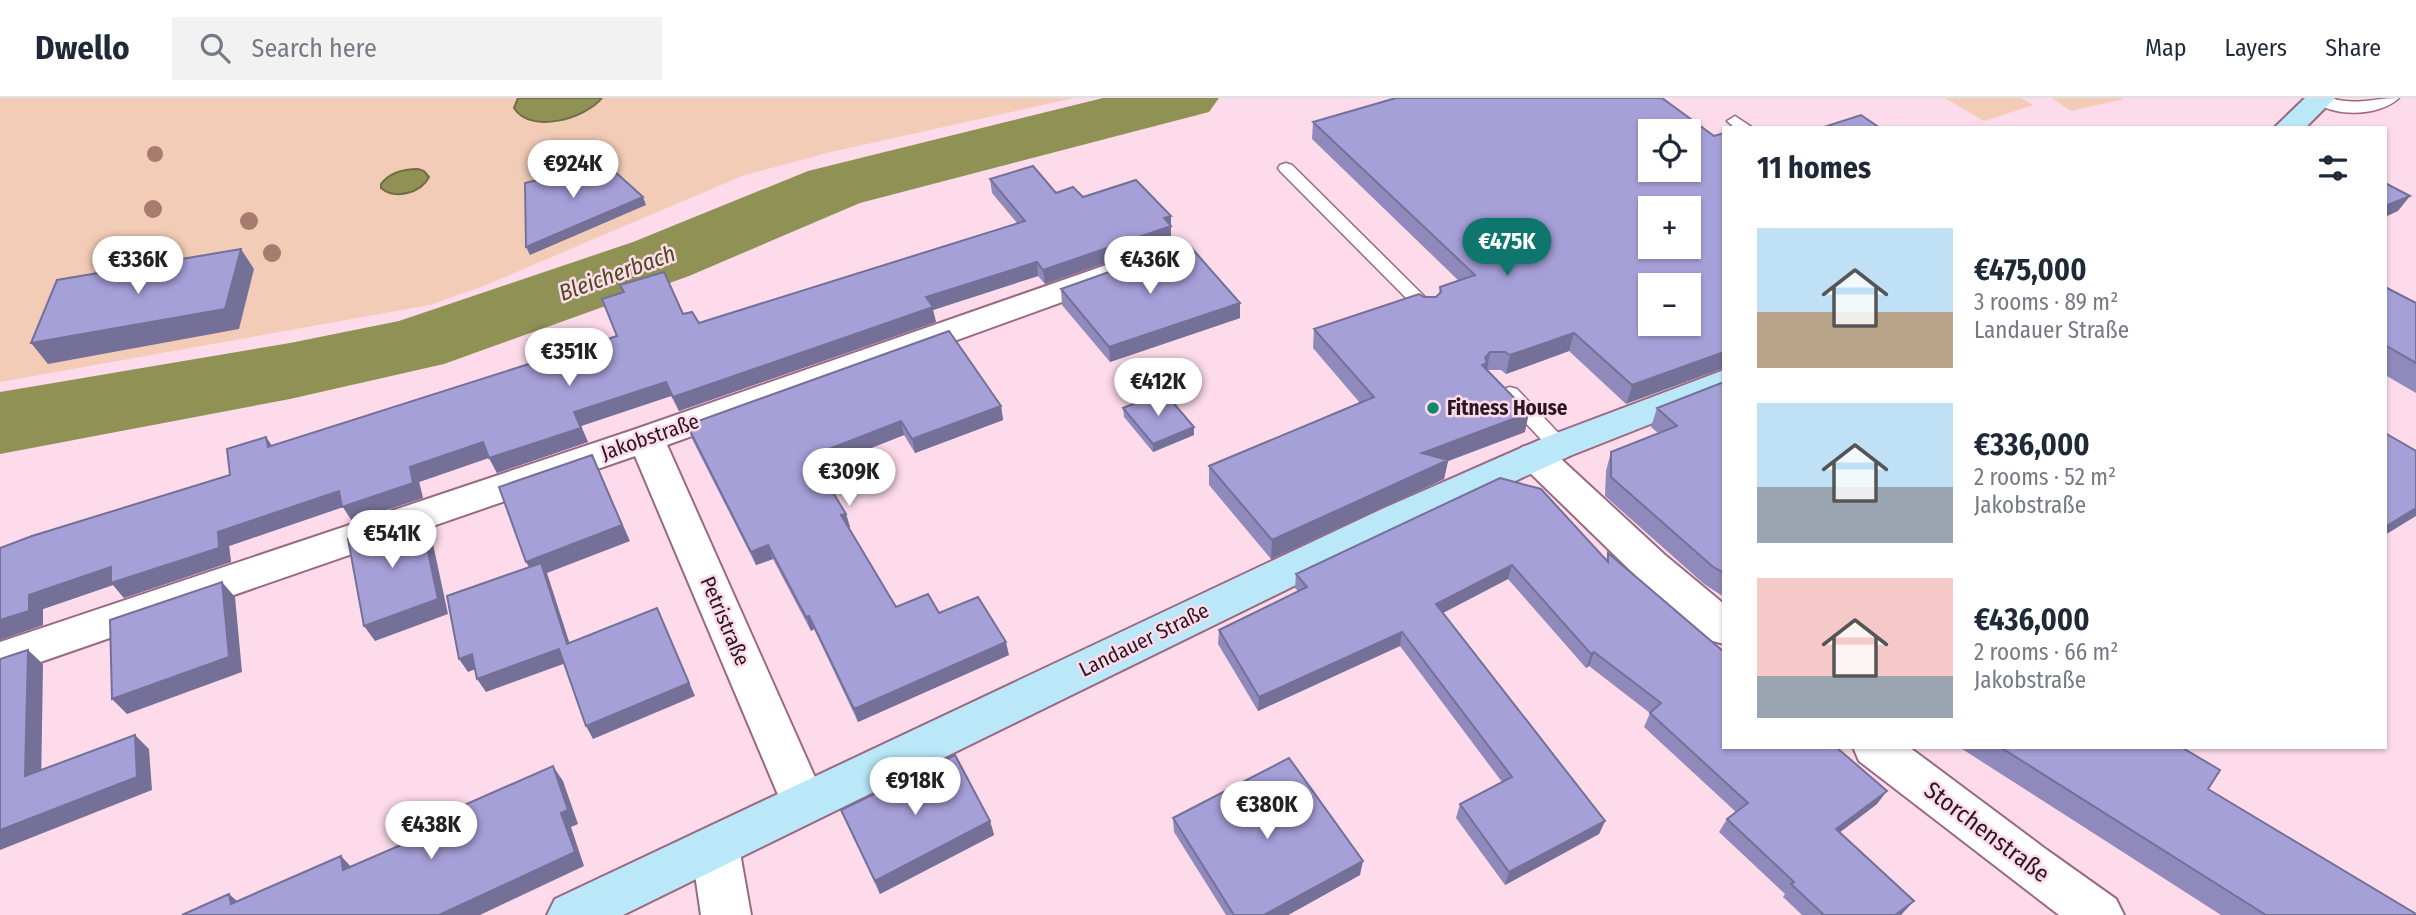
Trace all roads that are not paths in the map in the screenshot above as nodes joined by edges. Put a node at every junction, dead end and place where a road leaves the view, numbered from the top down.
1 (2390, 98) edge
2 (2320, 99) edge
3 (2290, 126) edge
4 (1286, 168) dead end
5 (1140, 263) edge
6 (1427, 309) edge
7 (1494, 378) edge
8 (1722, 383) edge
9 (646, 439) junction
10 (1547, 451) junction
11 (1722, 626) edge
12 (0, 659) edge
13 (1878, 749) edge
14 (803, 802) junction
15 (715, 847) junction
16 (572, 915) edge
17 (726, 915) edge
18 (2099, 915) edge

1 - 2 lane
2 - 3 main road
4 - 6 lane
5 - 9 street, Jakobstraße
7 - 10 lane
8 - 10 main road, Landauer Straße
9 - 12 street, Jakobstraße
9 - 14 street, Petristraße
10 - 11 street
10 - 14 main road, Landauer Straße
13 - 18 street, Storchenstraße
14 - 15 main road, Landauer Straße
15 - 16 main road, Landauer Straße
15 - 17 street

